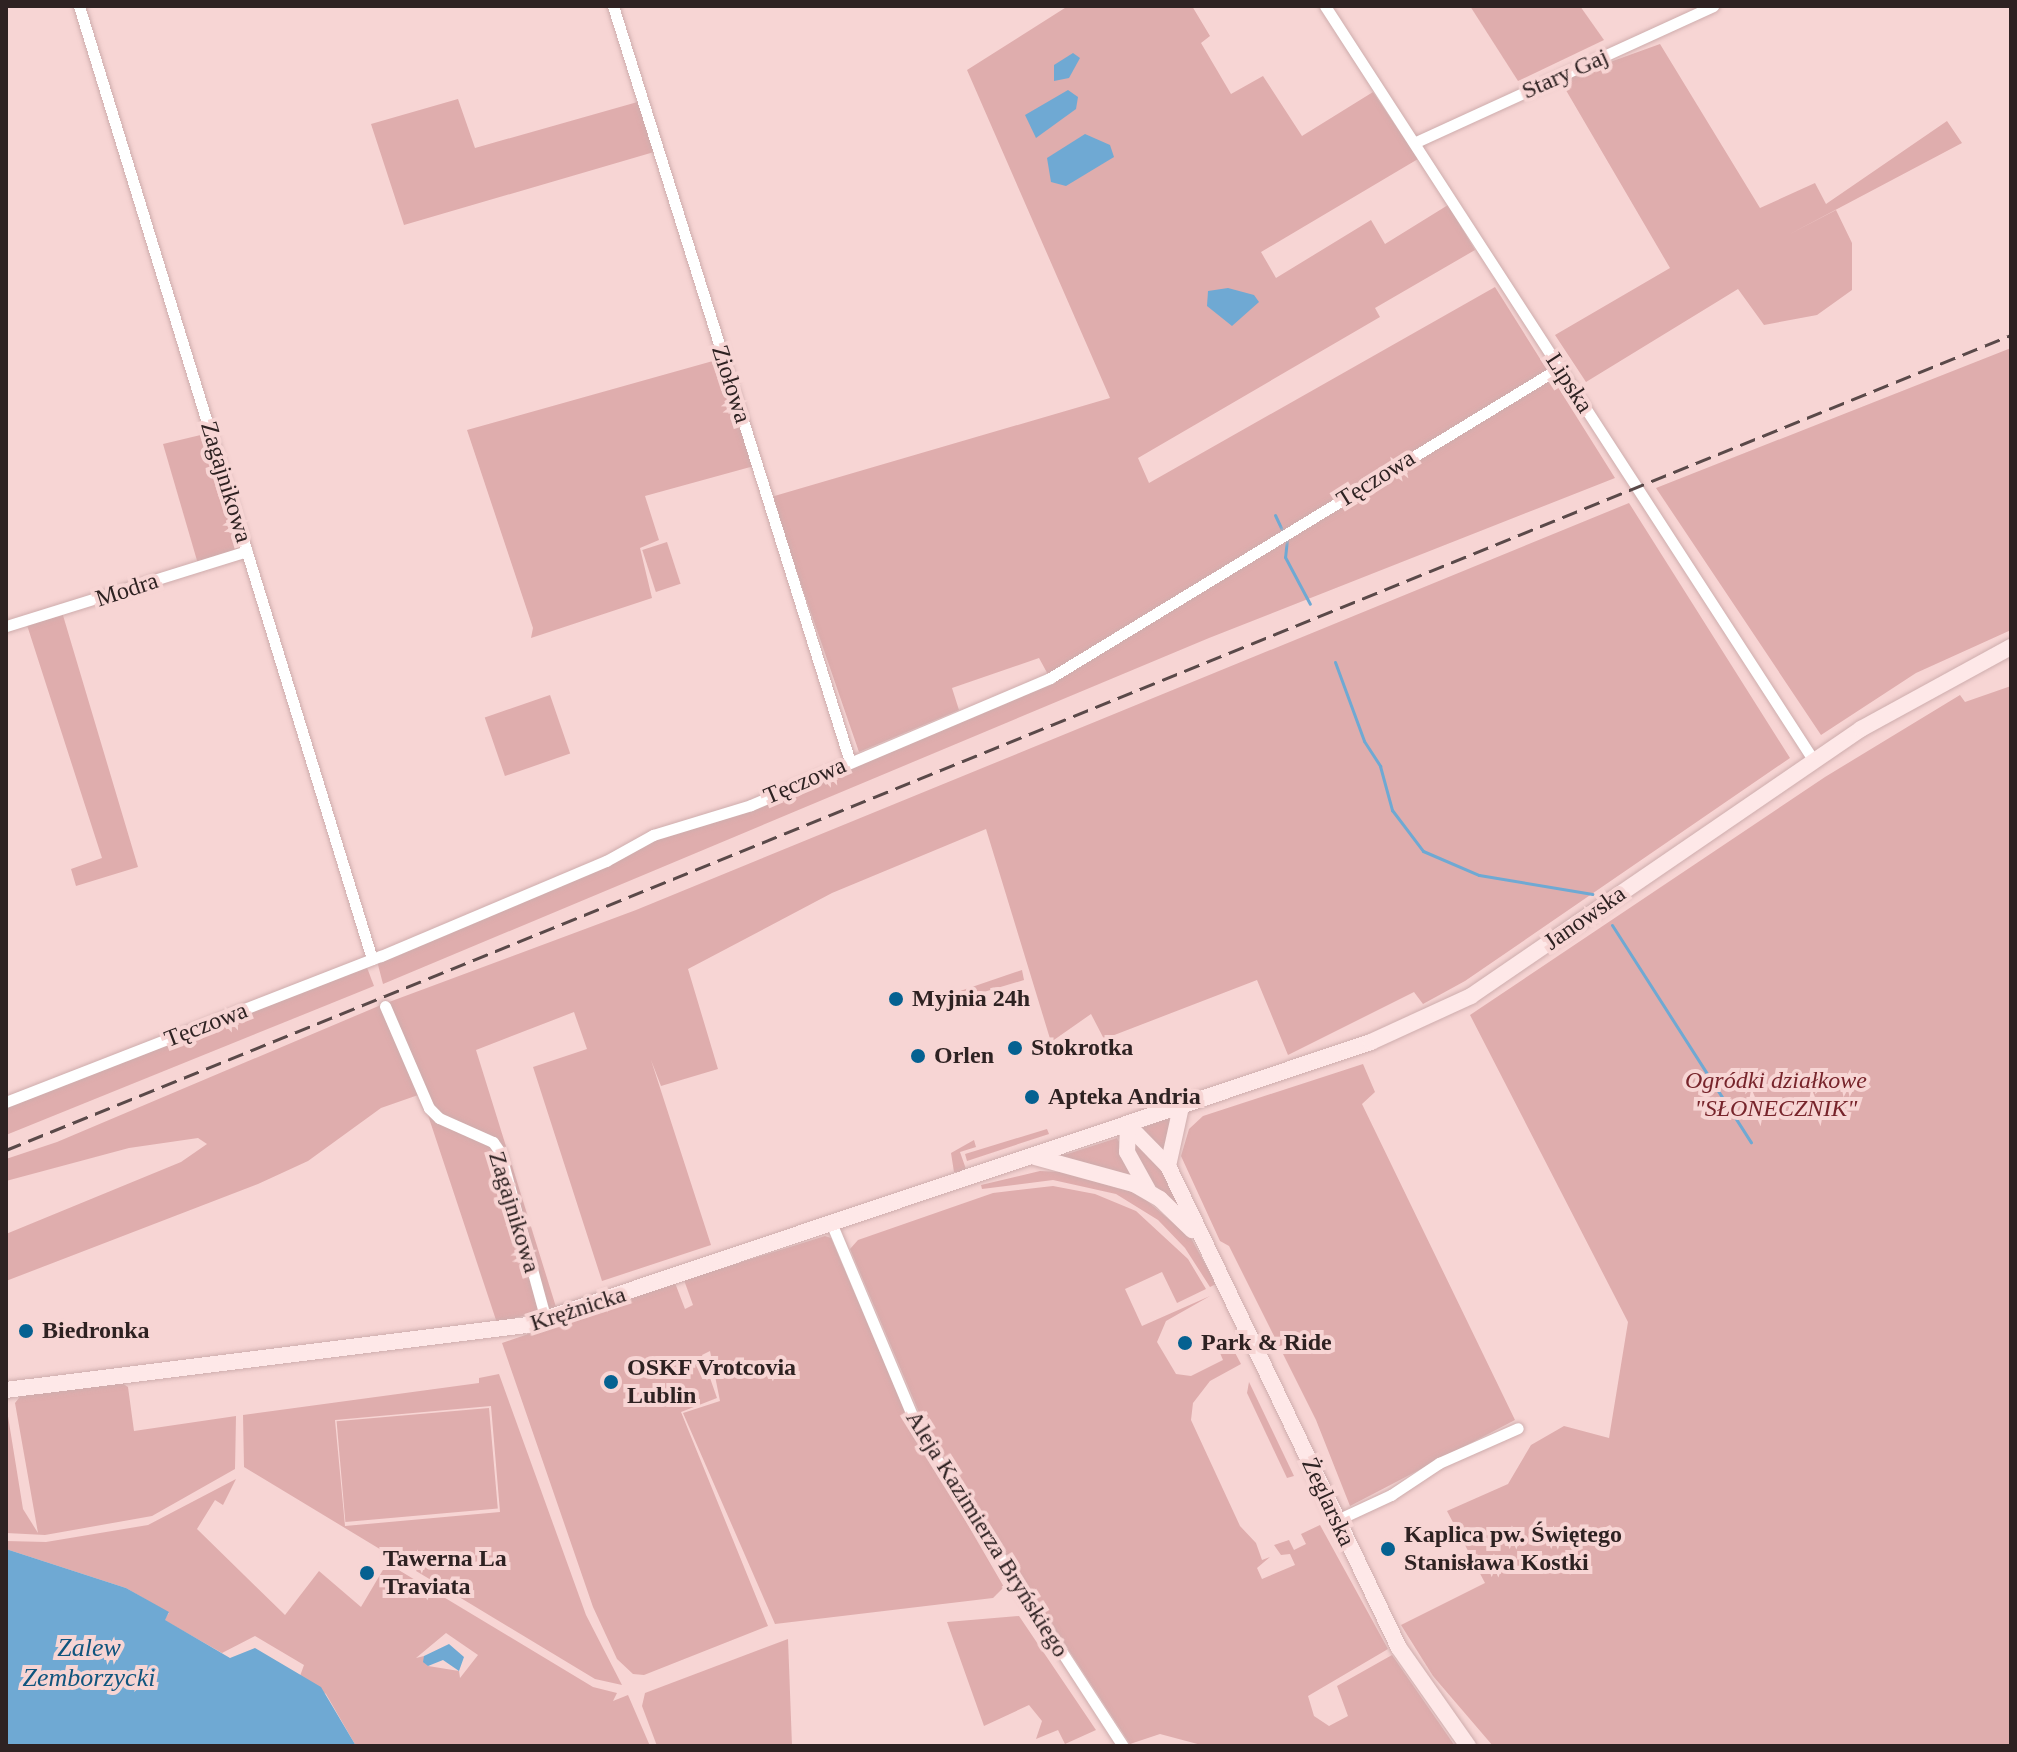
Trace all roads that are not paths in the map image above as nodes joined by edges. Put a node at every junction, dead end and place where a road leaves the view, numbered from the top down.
1 (79, 6) edge
2 (613, 6) edge
3 (1325, 6) edge
4 (1713, 6) edge
5 (1416, 142) junction
6 (1559, 368) junction
7 (247, 551) junction
8 (6, 626) edge
9 (2011, 647) edge
10 (1814, 761) junction
11 (850, 762) junction
12 (372, 959) junction
13 (385, 1006) dead end
14 (6, 1102) edge
15 (1181, 1107) junction
16 (1128, 1125) junction
17 (1035, 1157) junction
18 (1168, 1166) junction
19 (1148, 1191) junction
20 (832, 1225) junction
21 (1205, 1247) junction
22 (546, 1320) junction
23 (6, 1390) edge
24 (1518, 1428) dead end
25 (1337, 1520) junction
26 (1123, 1746) edge
27 (1468, 1746) edge

1 - 7 street, Zagajnikowa
2 - 11 street, Ziołowa
3 - 5 street, Lipska
4 - 5 street, Stary Gaj
5 - 6 street, Lipska
6 - 10 street, Lipska
6 - 11 street, Tęczowa
7 - 8 street, Modra
7 - 12 street, Zagajnikowa
9 - 10 street, Janowska
10 - 15 street, Janowska
11 - 12 street, Tęczowa
12 - 14 street, Tęczowa
13 - 22 street, Zagajnikowa
15 - 16 street, Janowska
15 - 18 street
16 - 17 street, Krężnicka
16 - 18 street, Żeglarska
16 - 19 street, Żeglarska
17 - 19 street, Żeglarska
17 - 20 street, Krężnicka
18 - 21 street, Żeglarska
19 - 21 street, Żeglarska
20 - 22 street, Krężnicka
20 - 26 street, Aleja Kazimierza Bryńskiego
21 - 25 street, Żeglarska
22 - 23 street, Krężnicka
24 - 25 street
25 - 27 street, Żeglarska

